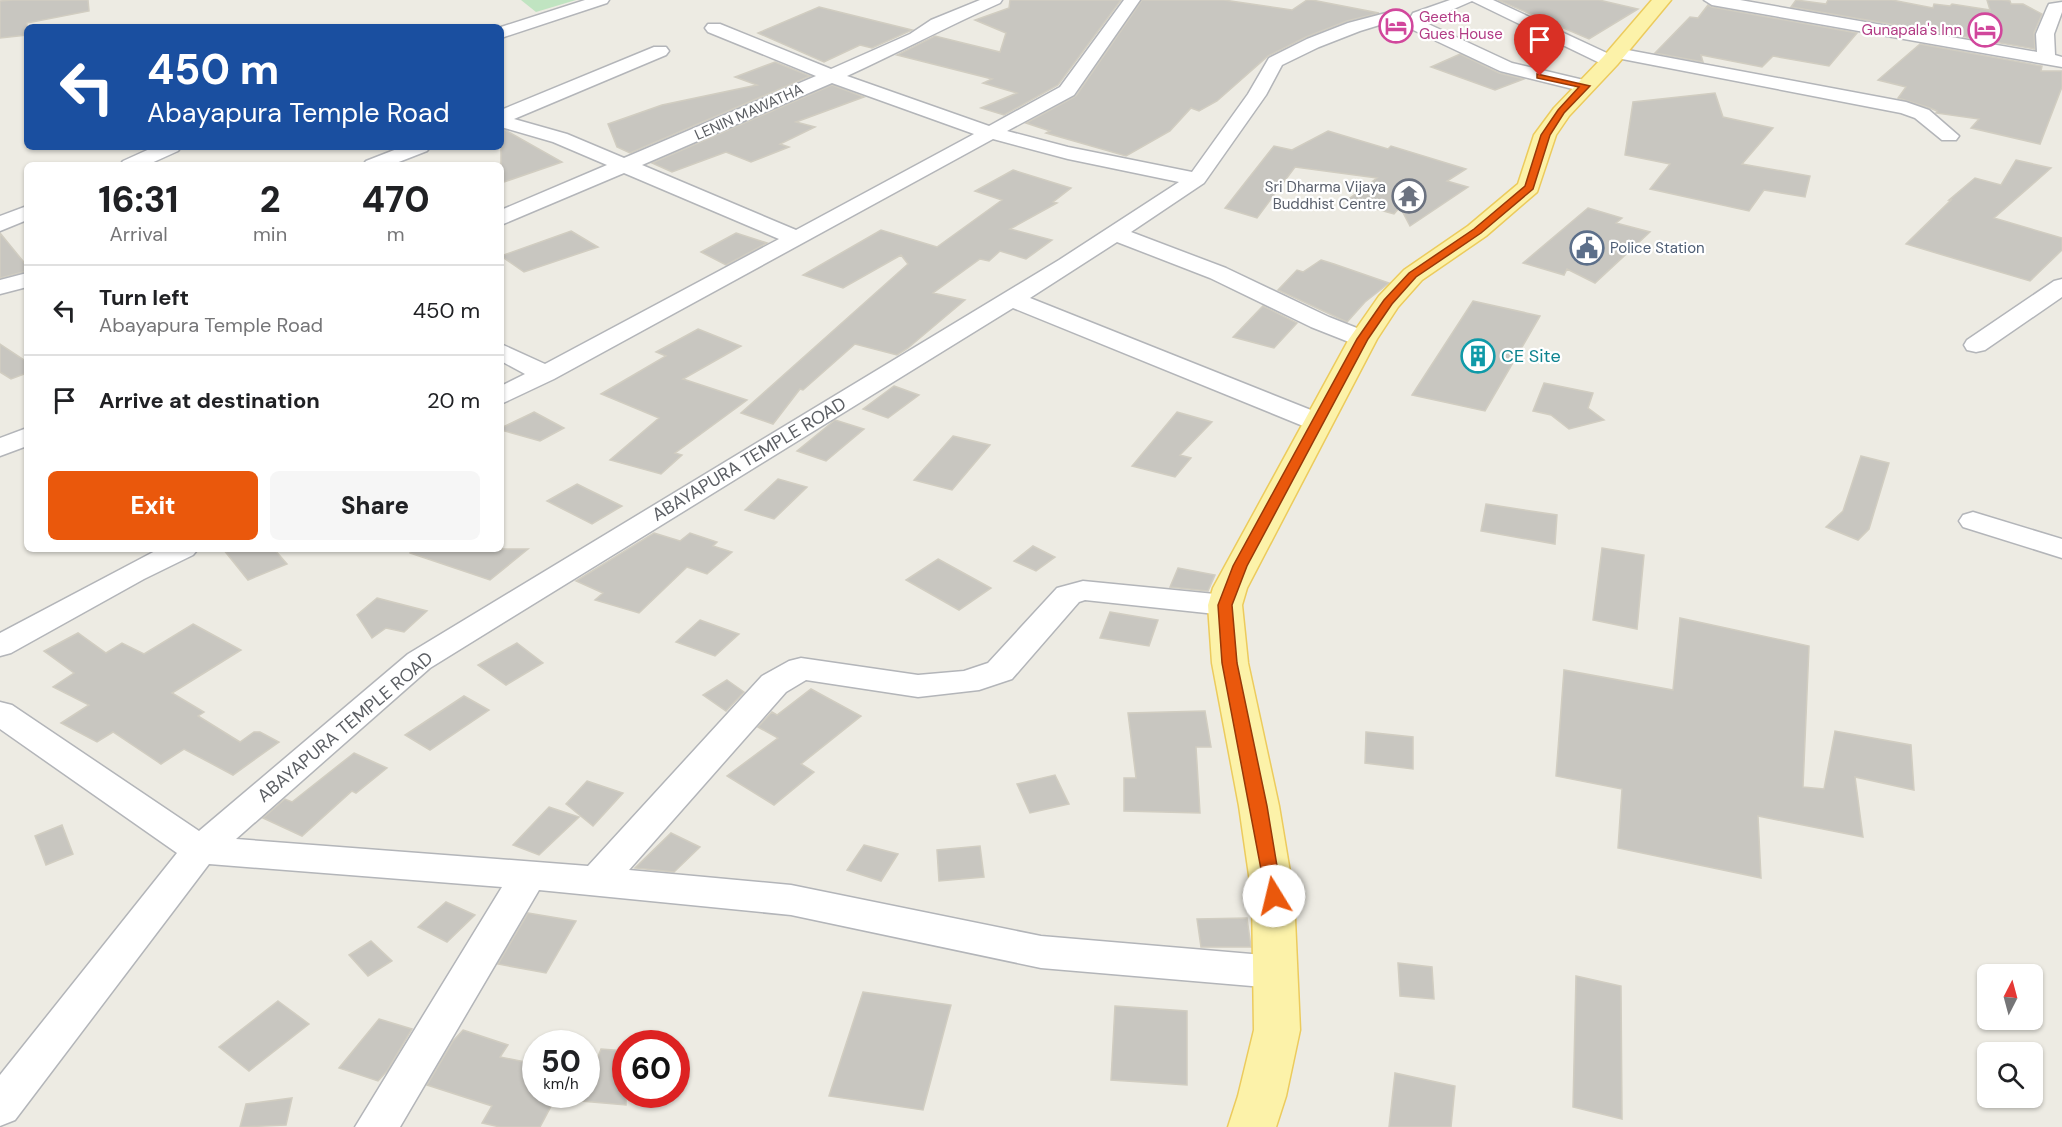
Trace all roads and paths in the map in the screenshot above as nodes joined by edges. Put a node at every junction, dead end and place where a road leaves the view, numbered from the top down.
1 (601, 0) edge
2 (994, 0) edge
3 (1132, 0) edge
4 (1465, 0) edge
5 (1480, 0) edge
6 (1662, 0) edge
7 (1712, 0) edge
8 (2062, 7) edge
9 (1414, 24) junction
10 (714, 28) dead end
11 (504, 32) edge
12 (2054, 35) edge
13 (660, 51) dead end
14 (1613, 57) junction
15 (2054, 60) edge
16 (832, 76) junction
17 (1585, 86) junction
18 (504, 118) edge
19 (504, 120) edge
20 (991, 133) junction
21 (1949, 136) dead end
22 (164, 150) edge
23 (412, 150) edge
24 (137, 162) edge
25 (382, 162) edge
26 (626, 166) junction
27 (1197, 179) junction
28 (24, 213) edge
29 (504, 217) edge
30 (0, 224) edge
31 (1116, 234) junction
32 (797, 238) junction
33 (24, 281) edge
34 (2062, 286) edge
35 (0, 287) edge
36 (1012, 299) junction
37 (1363, 339) junction
38 (1976, 345) dead end
39 (504, 353) edge
40 (545, 374) junction
41 (504, 394) edge
42 (1317, 422) junction
43 (24, 437) edge
44 (0, 448) edge
45 (1973, 521) dead end
46 (2062, 549) edge
47 (177, 552) edge
48 (1225, 605) junction
49 (0, 646) edge
50 (0, 713) edge
51 (200, 850) junction
52 (530, 875) junction
53 (596, 882) junction
54 (1275, 972) junction
55 (0, 1107) edge
56 (377, 1127) edge
57 (1252, 1127) edge

1 - 11 street
2 - 16 street, LENIN MAWATHA
3 - 20 street
4 - 9 street
5 - 14 street
6 - 14 main road
7 - 15 street
8 - 12 street
9 - 17 street, ABAYAPURA TEMPLE ROAD
9 - 27 street, ABAYAPURA TEMPLE ROAD
10 - 16 street
12 - 15 street
13 - 18 street
14 - 17 main road
14 - 21 street
16 - 20 street
16 - 26 street, LENIN MAWATHA
17 - 37 main road
19 - 26 street
20 - 27 street
20 - 32 street
22 - 24 street
23 - 25 street
26 - 29 street, LENIN MAWATHA
26 - 32 street
27 - 31 street, ABAYAPURA TEMPLE ROAD
28 - 30 street
31 - 36 street, ABAYAPURA TEMPLE ROAD
31 - 37 street
32 - 40 street
33 - 35 street
34 - 38 street
36 - 42 street
36 - 51 street, ABAYAPURA TEMPLE ROAD
37 - 42 main road
39 - 40 street
40 - 41 street
42 - 48 main road
43 - 44 street
45 - 46 street
47 - 49 street
48 - 53 street
48 - 54 main road
50 - 51 street
51 - 52 street
51 - 55 street, ABAYAPURA TEMPLE ROAD
52 - 53 street
52 - 56 street
53 - 54 street
54 - 57 main road

